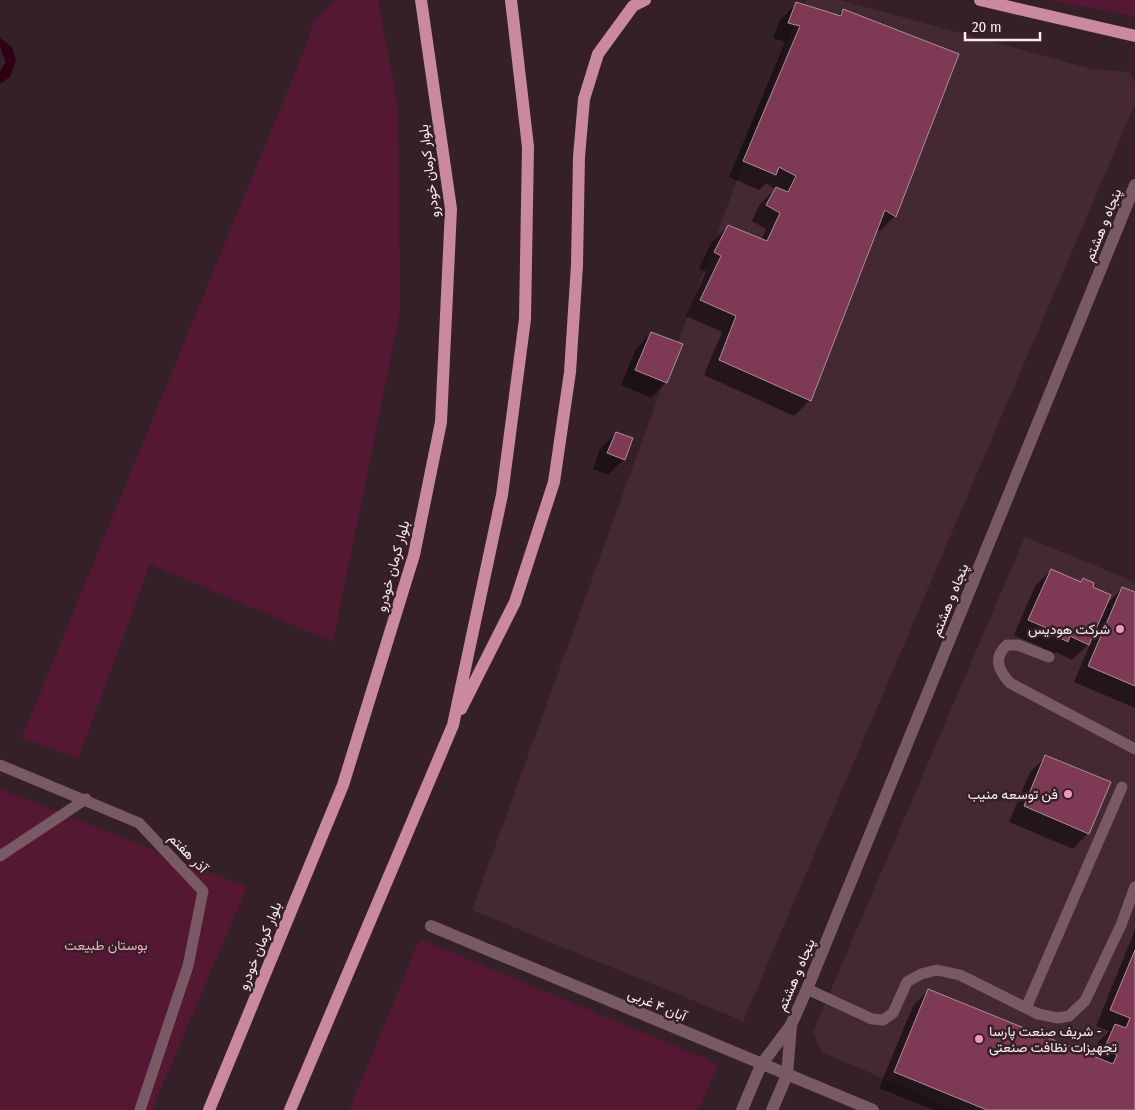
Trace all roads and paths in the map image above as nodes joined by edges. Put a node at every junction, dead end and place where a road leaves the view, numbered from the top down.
1 (420, 0) edge
2 (511, 0) edge
3 (644, 0) edge
4 (980, 0) edge
5 (1135, 36) edge
6 (1135, 185) edge
7 (1049, 657) dead end
8 (453, 725) junction
9 (1135, 748) edge
10 (0, 764) edge
11 (1122, 787) dead end
12 (86, 799) junction
13 (0, 856) edge
14 (1135, 887) edge
15 (431, 926) dead end
16 (808, 989) junction
17 (1026, 1008) junction
18 (791, 1025) junction
19 (761, 1065) junction
20 (787, 1075) junction
21 (140, 1110) edge
22 (209, 1110) edge
23 (290, 1110) edge
24 (742, 1110) edge
25 (772, 1110) edge
26 (873, 1110) edge

1 - 22 main road, بلوار کرمان خودرو
2 - 8 main road
3 - 8 main road
4 - 5 main road
6 - 16 street, پنجاه و هشتم
7 - 9 lane
8 - 23 main road
10 - 12 lane, آذر هفتم
11 - 17 lane
12 - 13 lane
12 - 21 lane, آذر هفتم
14 - 17 lane
15 - 19 street, آبان ۴ غربی
16 - 17 lane
16 - 18 street, پنجاه و هشتم
18 - 19 street, پنجاه و هشتم
18 - 20 street, پنجاه و هشتم
19 - 20 street, آبان ۴ غربی
19 - 24 street, پنجاه و هشتم
20 - 25 street, پنجاه و هشتم
20 - 26 street, آبان ۴ غربی

